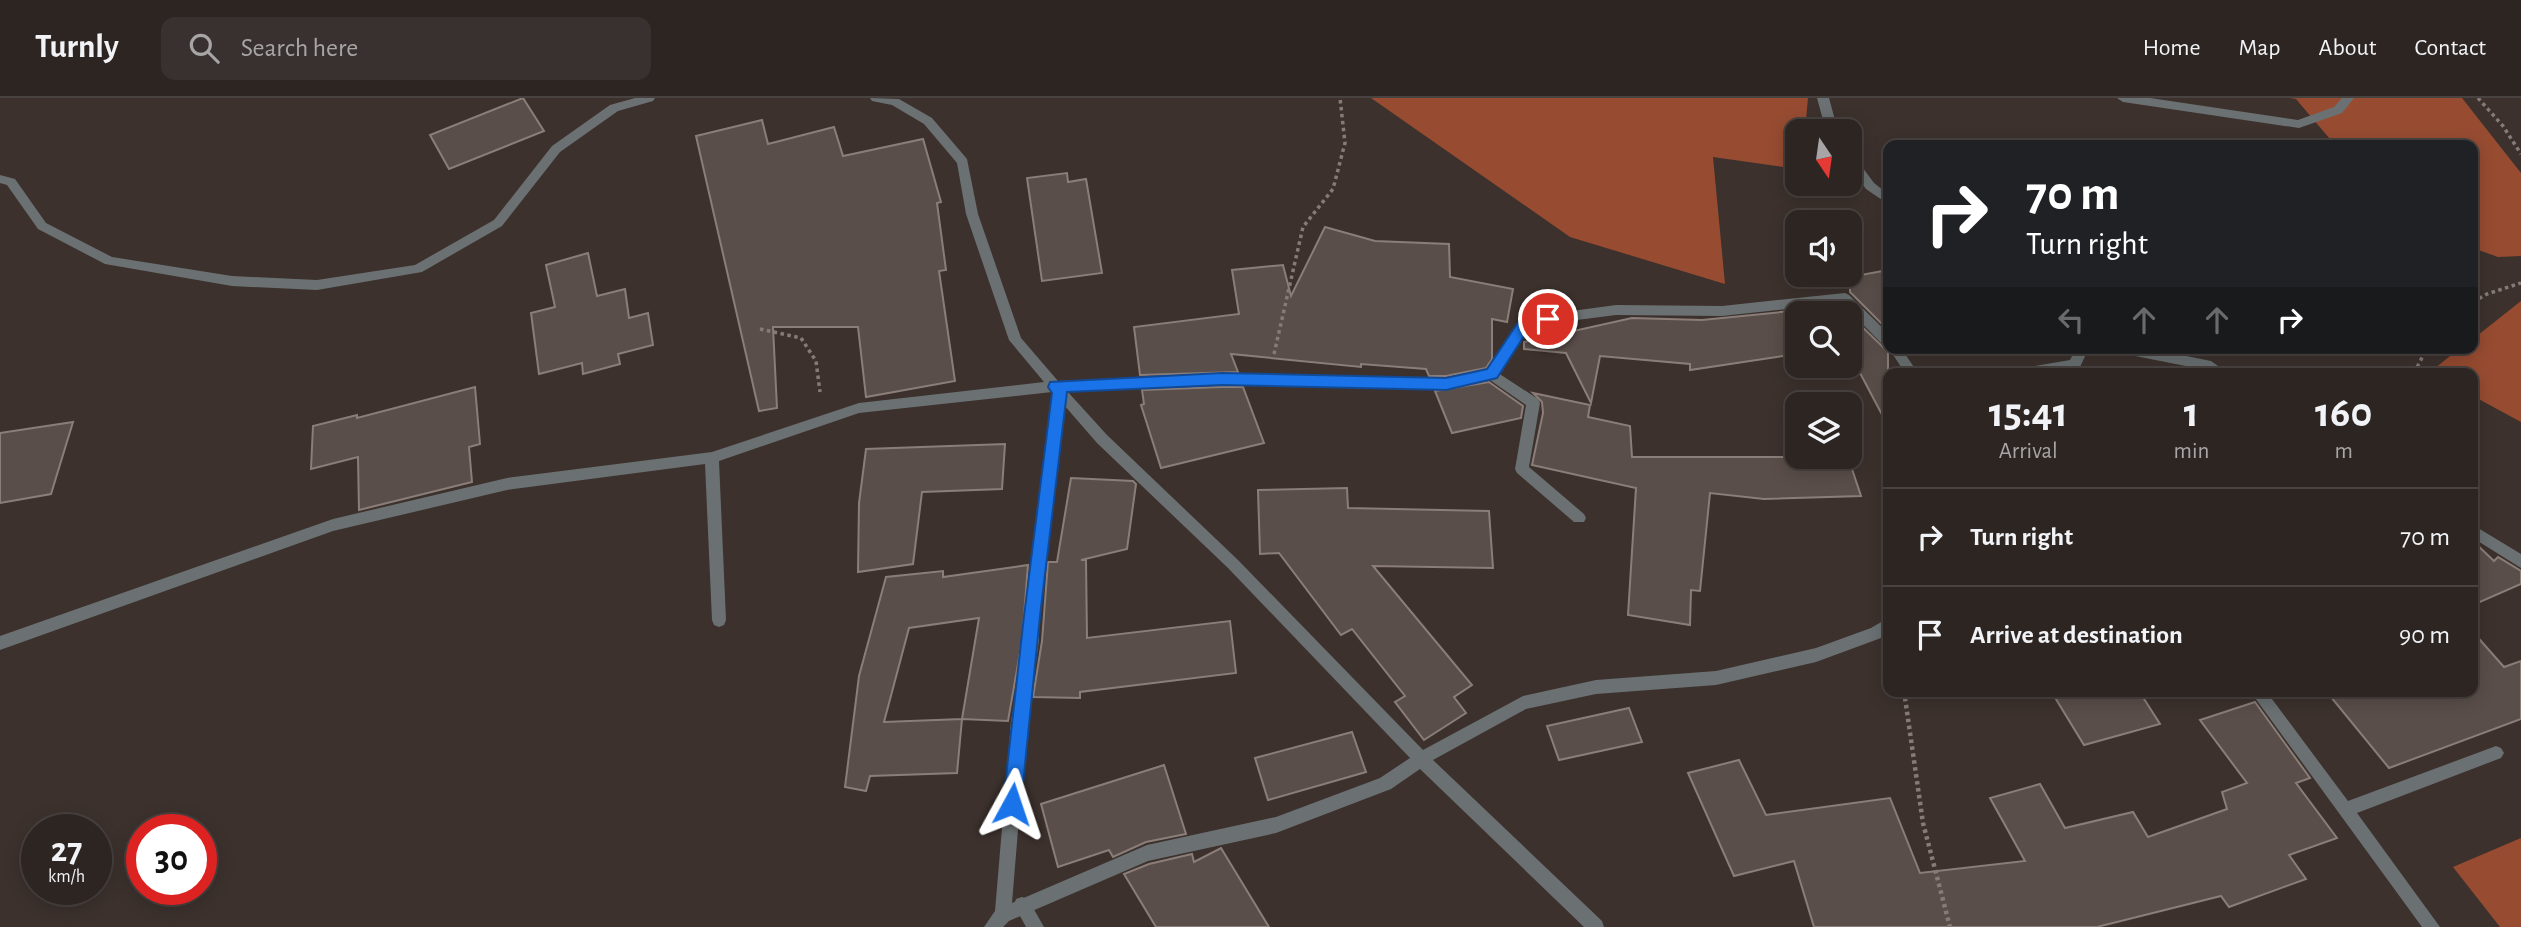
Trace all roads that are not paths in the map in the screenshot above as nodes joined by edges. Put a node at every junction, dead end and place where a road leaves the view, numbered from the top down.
1 (649, 98) edge
2 (876, 98) edge
3 (1823, 98) edge
4 (2123, 98) edge
5 (2348, 98) edge
6 (1829, 119) edge
7 (1862, 175) edge
8 (0, 179) edge
9 (1883, 196) edge
10 (1883, 336) edge
11 (2150, 354) edge
12 (2211, 366) dead end
13 (1492, 374) junction
14 (1057, 389) junction
15 (712, 458) junction
16 (1579, 518) dead end
17 (2478, 534) edge
18 (2521, 562) edge
19 (719, 620) dead end
20 (1883, 628) edge
21 (0, 643) edge
22 (2262, 697) edge
23 (2496, 752) dead end
24 (1421, 760) junction
25 (2347, 809) junction
26 (1022, 905) junction
27 (997, 921) edge
28 (1036, 927) edge
29 (1597, 927) edge
30 (2432, 927) edge

1 - 8 street
2 - 14 street
3 - 6 street
4 - 5 street
7 - 9 street
10 - 13 street
11 - 12 street
13 - 14 street
13 - 16 street
14 - 15 street
14 - 24 street
14 - 27 street
15 - 19 street
15 - 21 street
17 - 18 street
20 - 24 street
22 - 25 street
23 - 25 street
24 - 26 street
24 - 29 street
25 - 30 street
26 - 27 street
26 - 28 street

